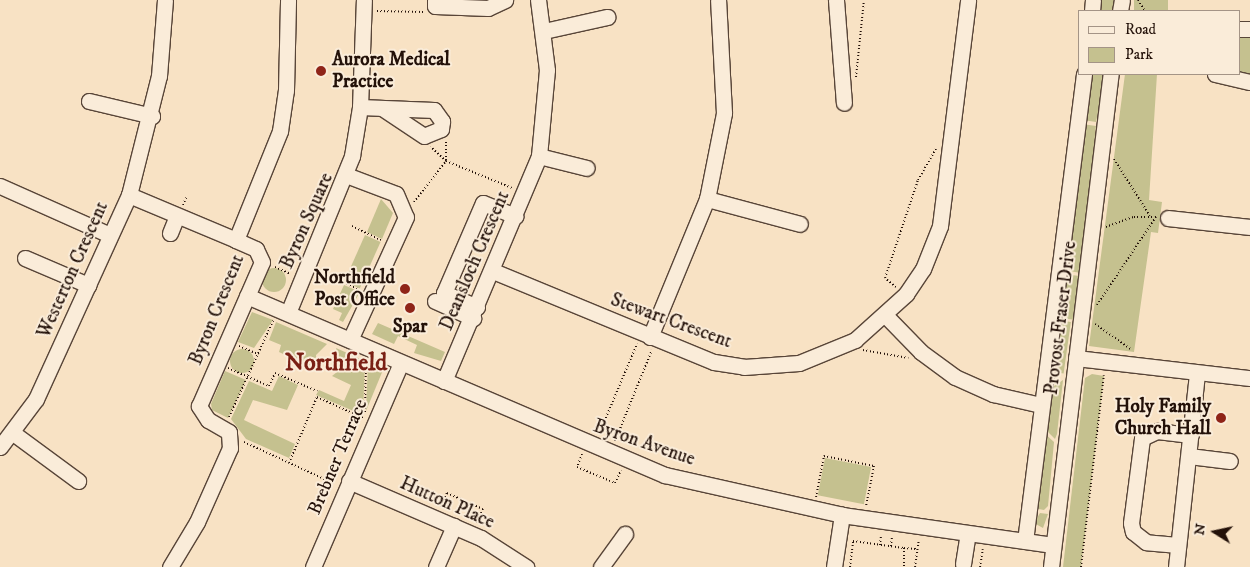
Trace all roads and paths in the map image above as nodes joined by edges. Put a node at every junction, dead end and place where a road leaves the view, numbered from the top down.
1 (165, 0) edge
2 (288, 0) edge
3 (503, 0) edge
4 (538, 0) edge
5 (718, 0) edge
6 (836, 0) edge
7 (864, 0) edge
8 (968, 0) edge
9 (435, 3) edge
10 (364, 6) edge
11 (607, 17) dead end
12 (544, 31) junction
13 (1084, 75) edge
14 (1111, 75) edge
15 (1219, 75) edge
16 (1250, 82) edge
17 (855, 86) dead end
18 (89, 100) dead end
19 (844, 103) dead end
20 (360, 106) junction
21 (382, 108) dead end
22 (152, 116) junction
23 (440, 142) dead end
24 (435, 144) dead end
25 (951, 150) junction
26 (539, 156) junction
27 (1112, 156) dead end
28 (446, 161) junction
29 (587, 168) dead end
30 (346, 175) junction
31 (0, 186) edge
32 (527, 193) junction
33 (129, 195) junction
34 (707, 199) junction
35 (405, 207) junction
36 (177, 216) junction
37 (516, 216) junction
38 (1150, 216) junction
39 (1168, 218) dead end
40 (800, 224) dead end
41 (352, 226) dead end
42 (1250, 227) edge
43 (1103, 229) dead end
44 (170, 233) dead end
45 (110, 235) junction
46 (236, 240) junction
47 (391, 245) junction
48 (25, 258) dead end
49 (262, 262) junction
50 (493, 271) junction
51 (331, 276) dead end
52 (302, 279) junction
53 (88, 285) junction
54 (370, 294) junction
55 (906, 294) junction
56 (247, 296) junction
57 (435, 301) dead end
58 (283, 311) junction
59 (1093, 311) dead end
60 (475, 313) junction
61 (886, 316) junction
62 (1091, 323) dead end
63 (649, 337) junction
64 (350, 340) junction
65 (855, 340) junction
66 (227, 341) junction
67 (366, 347) junction
68 (258, 354) junction
69 (1138, 355) dead end
70 (1076, 358) junction
71 (905, 359) dead end
72 (217, 363) junction
73 (401, 363) junction
74 (1105, 373) dead end
75 (1197, 373) junction
76 (248, 377) junction
77 (1250, 378) edge
78 (444, 381) junction
79 (317, 391) dead end
80 (1041, 405) junction
81 (364, 418) junction
82 (364, 423) dead end
83 (13, 433) junction
84 (228, 433) junction
85 (1191, 434) junction
86 (590, 446) junction
87 (0, 447) edge
88 (609, 454) junction
89 (1189, 456) junction
90 (1230, 460) dead end
91 (624, 461) junction
92 (289, 463) junction
93 (78, 480) dead end
94 (347, 485) junction
95 (816, 498) dead end
96 (866, 508) dead end
97 (842, 515) junction
98 (436, 519) junction
99 (454, 526) junction
100 (882, 531) dead end
101 (893, 533) dead end
102 (471, 534) junction
103 (625, 534) dead end
104 (968, 534) junction
105 (919, 537) dead end
106 (1025, 541) junction
107 (880, 545) junction
108 (1054, 545) junction
109 (1178, 545) junction
110 (891, 546) junction
111 (983, 546) dead end
112 (904, 548) junction
113 (917, 549) junction
114 (963, 564) dead end
115 (170, 567) edge
116 (313, 567) edge
117 (436, 567) edge
118 (526, 567) edge
119 (601, 567) edge
120 (834, 567) edge
121 (850, 567) edge
122 (904, 567) edge
123 (914, 567) edge
124 (980, 567) edge
125 (1051, 567) edge
126 (1081, 567) edge
127 (1176, 567) edge

1 - 22 street, Westerton Crescent
2 - 46 street, Byron Crescent
3 - 9 street
4 - 12 street, Deansloch Crescent
5 - 34 street
6 - 19 street
7 - 17 path
8 - 25 street, Stewart Crescent
9 - 10 path
10 - 20 street
11 - 12 street
12 - 26 street, Deansloch Crescent
13 - 80 street, Provost Fraser Drive
14 - 70 street, Provost Fraser Drive
15 - 16 street
18 - 22 street
20 - 21 street
20 - 30 street
22 - 33 street, Westerton Crescent
23 - 28 path
24 - 28 path
25 - 55 street, Stewart Crescent
25 - 55 path
26 - 29 street
26 - 32 street, Deansloch Crescent
27 - 38 path
28 - 32 path
28 - 35 path
30 - 35 street, Byron Square
30 - 52 street, Byron Square
31 - 45 street
32 - 37 street, Deansloch Crescent
33 - 36 street
33 - 45 street, Westerton Crescent
34 - 40 street
34 - 63 street
35 - 47 street
36 - 44 street
36 - 46 street
37 - 50 street, Deansloch Crescent
37 - 60 street
38 - 43 path
38 - 59 path
39 - 42 street
41 - 47 path
45 - 53 street, Westerton Crescent
46 - 49 street, Byron Crescent
47 - 54 street
48 - 53 street
49 - 52 path
49 - 56 street, Byron Crescent
50 - 60 street, Deansloch Crescent
50 - 63 street, Stewart Crescent
51 - 54 path
52 - 58 street, Byron Square
53 - 83 street, Westerton Crescent
54 - 64 street
55 - 61 street, Stewart Crescent
56 - 58 street, Byron Avenue
56 - 66 street, Byron Crescent
57 - 60 street
58 - 64 street, Byron Avenue
58 - 68 path
60 - 78 street, Deansloch Crescent
61 - 65 street, Stewart Crescent
61 - 80 street
62 - 69 path
63 - 65 street, Stewart Crescent
63 - 86 path
63 - 88 path
64 - 67 street, Byron Avenue
65 - 71 path
66 - 68 path
66 - 72 street, Byron Crescent
67 - 73 street, Byron Avenue
67 - 81 path
68 - 76 path
70 - 75 street
70 - 108 street, Provost Fraser Drive
72 - 76 path
72 - 84 street, Byron Crescent
73 - 78 street, Byron Avenue
73 - 94 street, Brebner Terrace
74 - 126 path
75 - 77 street
75 - 85 street
76 - 79 path
76 - 84 path
78 - 86 street, Byron Avenue
80 - 106 street, Provost Fraser Drive
81 - 82 path
81 - 92 path
83 - 87 street, Westerton Crescent
83 - 93 street
84 - 92 path
84 - 115 street
85 - 89 street
85 - 109 street
86 - 88 street, Byron Avenue
86 - 91 path
88 - 91 street, Byron Avenue
89 - 90 street
89 - 109 street
91 - 97 street, Byron Avenue
92 - 94 path
94 - 98 street, Hutton Place
94 - 116 street, Brebner Terrace
95 - 96 path
97 - 104 street, Byron Avenue
97 - 120 street
98 - 99 street, Hutton Place
98 - 102 path
99 - 102 street, Hutton Place
99 - 117 street
100 - 107 path
101 - 110 path
102 - 118 street, Hutton Place
103 - 119 street
104 - 106 street, Byron Avenue
104 - 114 street
105 - 113 path
106 - 108 street, Byron Avenue
107 - 110 path
107 - 121 path
108 - 125 street, Provost Fraser Drive
109 - 127 street
110 - 112 path
111 - 124 path
112 - 113 path
112 - 122 path
113 - 123 path

